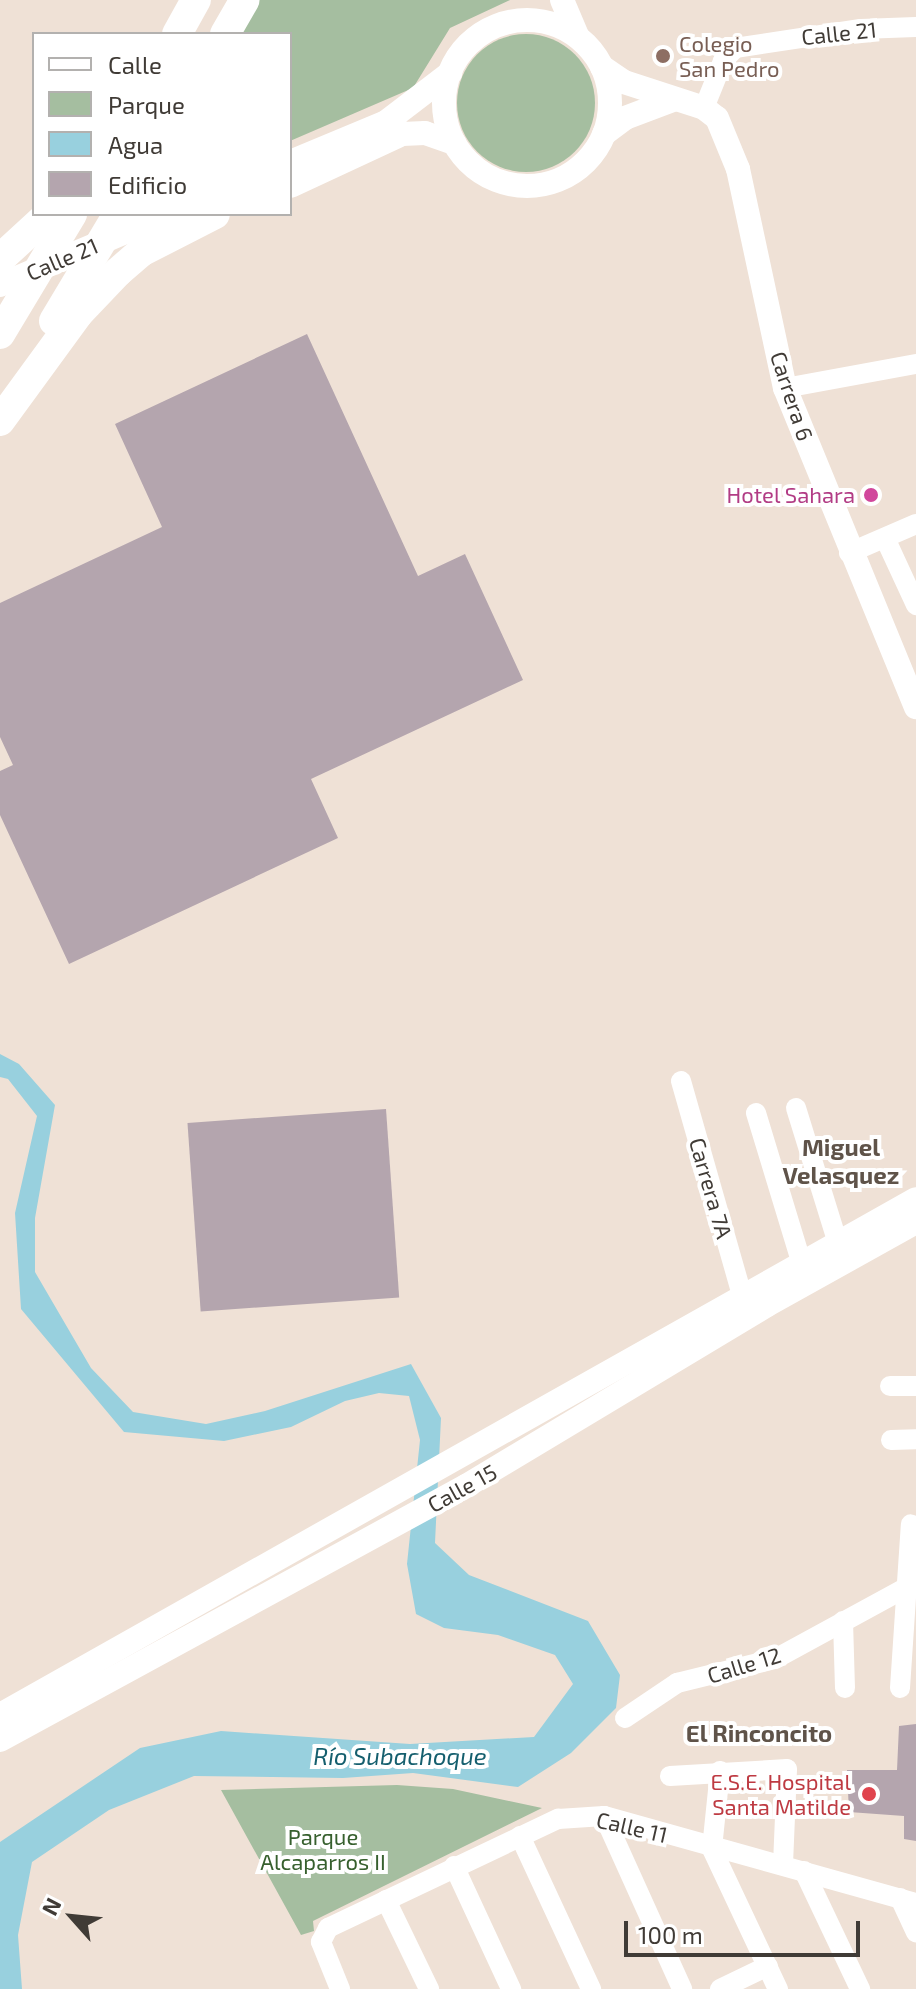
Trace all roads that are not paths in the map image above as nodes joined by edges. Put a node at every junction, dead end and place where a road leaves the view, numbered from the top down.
1 (196, 0) edge
2 (245, 0) edge
3 (548, 0) edge
4 (562, 0) edge
5 (523, 20) junction
6 (916, 27) edge
7 (178, 32) edge
8 (226, 32) edge
9 (577, 36) junction
10 (602, 67) junction
11 (450, 73) junction
12 (676, 99) junction
13 (704, 108) junction
14 (397, 133) junction
15 (604, 134) junction
16 (349, 138) junction
17 (454, 143) junction
18 (292, 161) edge
19 (292, 182) edge
20 (47, 216) edge
21 (71, 216) edge
22 (155, 216) edge
23 (211, 216) edge
24 (128, 220) edge
25 (2, 276) edge
26 (0, 334) edge
27 (916, 364) edge
28 (785, 388) junction
29 (0, 413) edge
30 (0, 421) edge
31 (916, 524) edge
32 (885, 538) junction
33 (849, 553) junction
34 (916, 605) edge
35 (916, 707) edge
36 (681, 1081) dead end
37 (796, 1108) dead end
38 (756, 1113) dead end
39 (916, 1199) edge
40 (916, 1222) edge
41 (838, 1244) junction
42 (801, 1261) junction
43 (742, 1295) junction
44 (890, 1386) dead end
45 (916, 1386) edge
46 (916, 1439) edge
47 (891, 1440) dead end
48 (487, 1444) junction
49 (495, 1469) junction
50 (911, 1524) dead end
51 (907, 1587) junction
52 (215, 1594) junction
53 (850, 1617) junction
54 (223, 1618) junction
55 (910, 1618) edge
56 (845, 1688) dead end
57 (900, 1688) dead end
58 (0, 1715) edge
59 (625, 1718) dead end
60 (0, 1740) edge
61 (720, 1771) junction
62 (670, 1776) dead end
63 (604, 1816) junction
64 (520, 1836) junction
65 (712, 1849) junction
66 (783, 1865) junction
67 (454, 1866) junction
68 (804, 1871) junction
69 (386, 1900) junction
70 (908, 1900) edge
71 (916, 1933) edge
72 (768, 1966) junction
73 (340, 1989) edge
74 (429, 1989) edge
75 (511, 1989) edge
76 (591, 1989) edge
77 (682, 1989) edge
78 (720, 1989) edge
79 (778, 1989) edge
80 (860, 1989) edge

1 - 7 main road
2 - 8 main road
3 - 5 street
4 - 9 street
5 - 9 street
5 - 11 street
6 - 13 street, Calle 21
9 - 10 street
10 - 12 street
10 - 15 street
11 - 16 street
11 - 17 street
12 - 13 street
12 - 15 street
13 - 28 street, Carrera 6
14 - 16 street
14 - 17 street
14 - 19 main road
15 - 17 street
16 - 18 street
20 - 25 main road
21 - 26 main road
22 - 24 street, Calle 21
23 - 30 main road
24 - 25 street, Calle 21
24 - 29 main road
27 - 28 street
28 - 33 street, Carrera 6
31 - 32 street
32 - 33 street
32 - 34 street
33 - 35 street, Carrera 6
36 - 43 street, Carrera 7A
37 - 41 street
38 - 42 street
39 - 41 street, Calle 15
40 - 49 street, Calle 15
41 - 42 street, Calle 15
42 - 43 street, Calle 15
43 - 48 street, Calle 15
44 - 45 street
46 - 47 street
48 - 49 street
48 - 52 street, Calle 15
49 - 54 street, Calle 15
50 - 51 street
51 - 53 street, Calle 12
51 - 55 street
52 - 54 street
52 - 58 street, Calle 15
53 - 55 street
53 - 56 street
53 - 59 street, Calle 12
54 - 60 street, Calle 15
55 - 57 street
61 - 62 street
61 - 65 street
61 - 66 street
63 - 64 street, Calle 11
63 - 65 street, Calle 11
63 - 77 street
64 - 67 street, Calle 11
64 - 76 street
65 - 66 street, Calle 11
65 - 72 street
66 - 68 street, Calle 11
67 - 69 street, Calle 11
67 - 75 street
68 - 70 street, Calle 11
68 - 80 street
69 - 73 street, Calle 11
69 - 74 street
70 - 71 street
72 - 78 street
72 - 79 street

